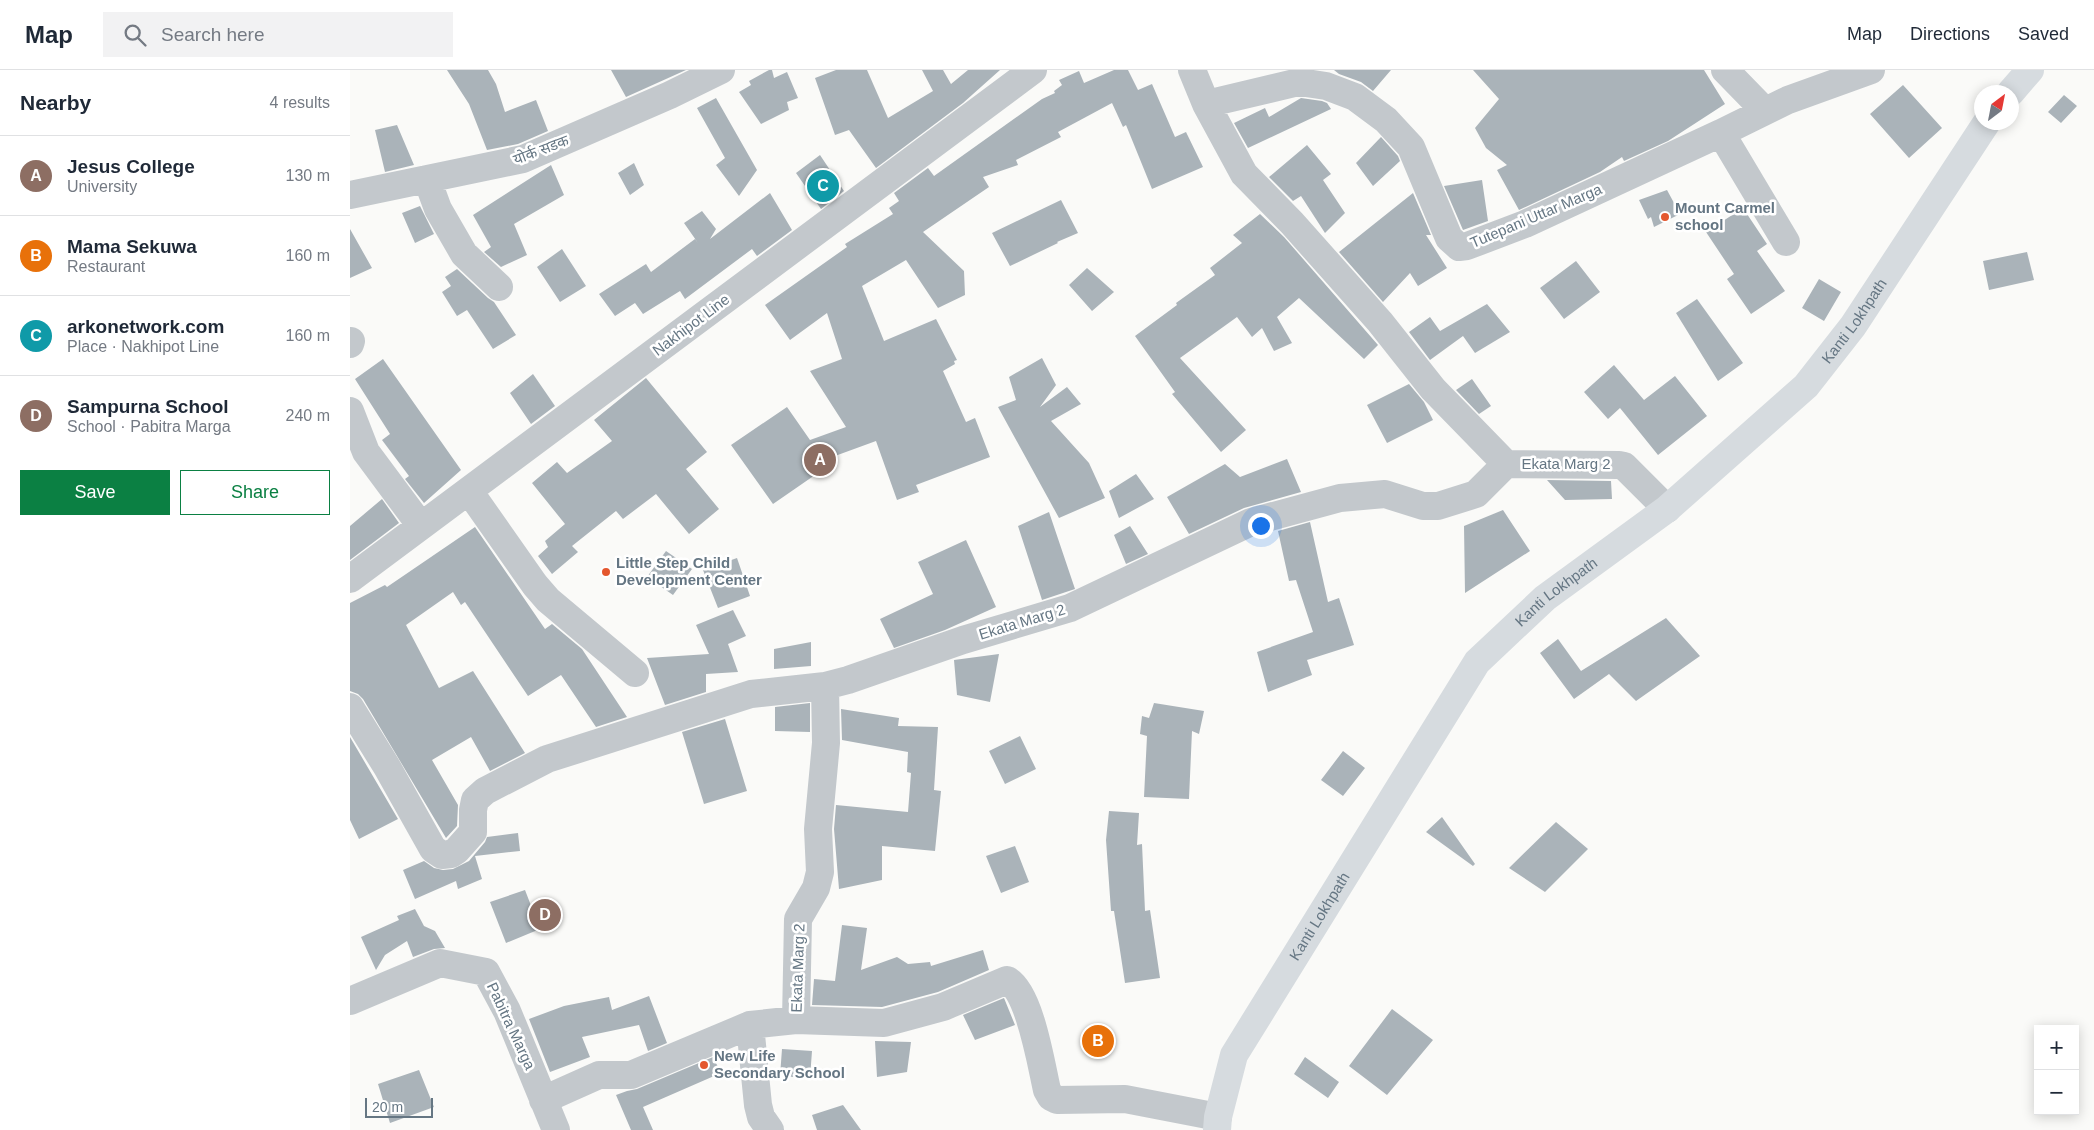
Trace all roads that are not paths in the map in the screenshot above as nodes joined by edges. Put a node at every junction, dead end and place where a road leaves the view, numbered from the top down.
1 (721, 70) edge
2 (1033, 70) edge
3 (1192, 70) edge
4 (1725, 70) edge
5 (1870, 70) edge
6 (2030, 70) edge
7 (2017, 85) edge
8 (1206, 104) junction
9 (1765, 111) junction
10 (1982, 130) edge
11 (1721, 133) junction
12 (427, 178) junction
13 (350, 195) edge
14 (1786, 242) dead end
15 (499, 287) dead end
16 (350, 411) edge
17 (1506, 464) junction
18 (469, 491) junction
19 (1667, 509) junction
20 (421, 526) junction
21 (350, 579) edge
22 (635, 673) dead end
23 (825, 686) junction
24 (350, 707) edge
25 (350, 1001) edge
26 (796, 1020) junction
27 (750, 1025) junction
28 (543, 1100) junction
29 (1218, 1124) edge
30 (556, 1130) edge
31 (770, 1130) edge

1 - 12 street, योर्क सडक
2 - 18 street, Nakhipot Line
3 - 8 street
4 - 9 street
5 - 9 street, Tutepani Uttar Marga
6 - 7 main road
8 - 11 street, Tutepani Uttar Marga
8 - 17 street
9 - 11 street, Tutepani Uttar Marga
10 - 19 main road, Kanti Lokhpath
11 - 14 street
12 - 13 street, योर्क सडक
12 - 15 street
16 - 20 street
17 - 19 street, Ekata Marg 2
17 - 23 street, Ekata Marg 2
18 - 20 street, Nakhipot Line
18 - 22 street
19 - 29 main road, Kanti Lokhpath
20 - 21 street, Nakhipot Line
23 - 24 street
23 - 26 street, Ekata Marg 2
25 - 28 street, Pabitra Marga
26 - 27 street, Ekata Marg 2
26 - 29 street
27 - 28 street, Ekata Marg 2
27 - 31 street
28 - 30 street, Pabitra Marga

